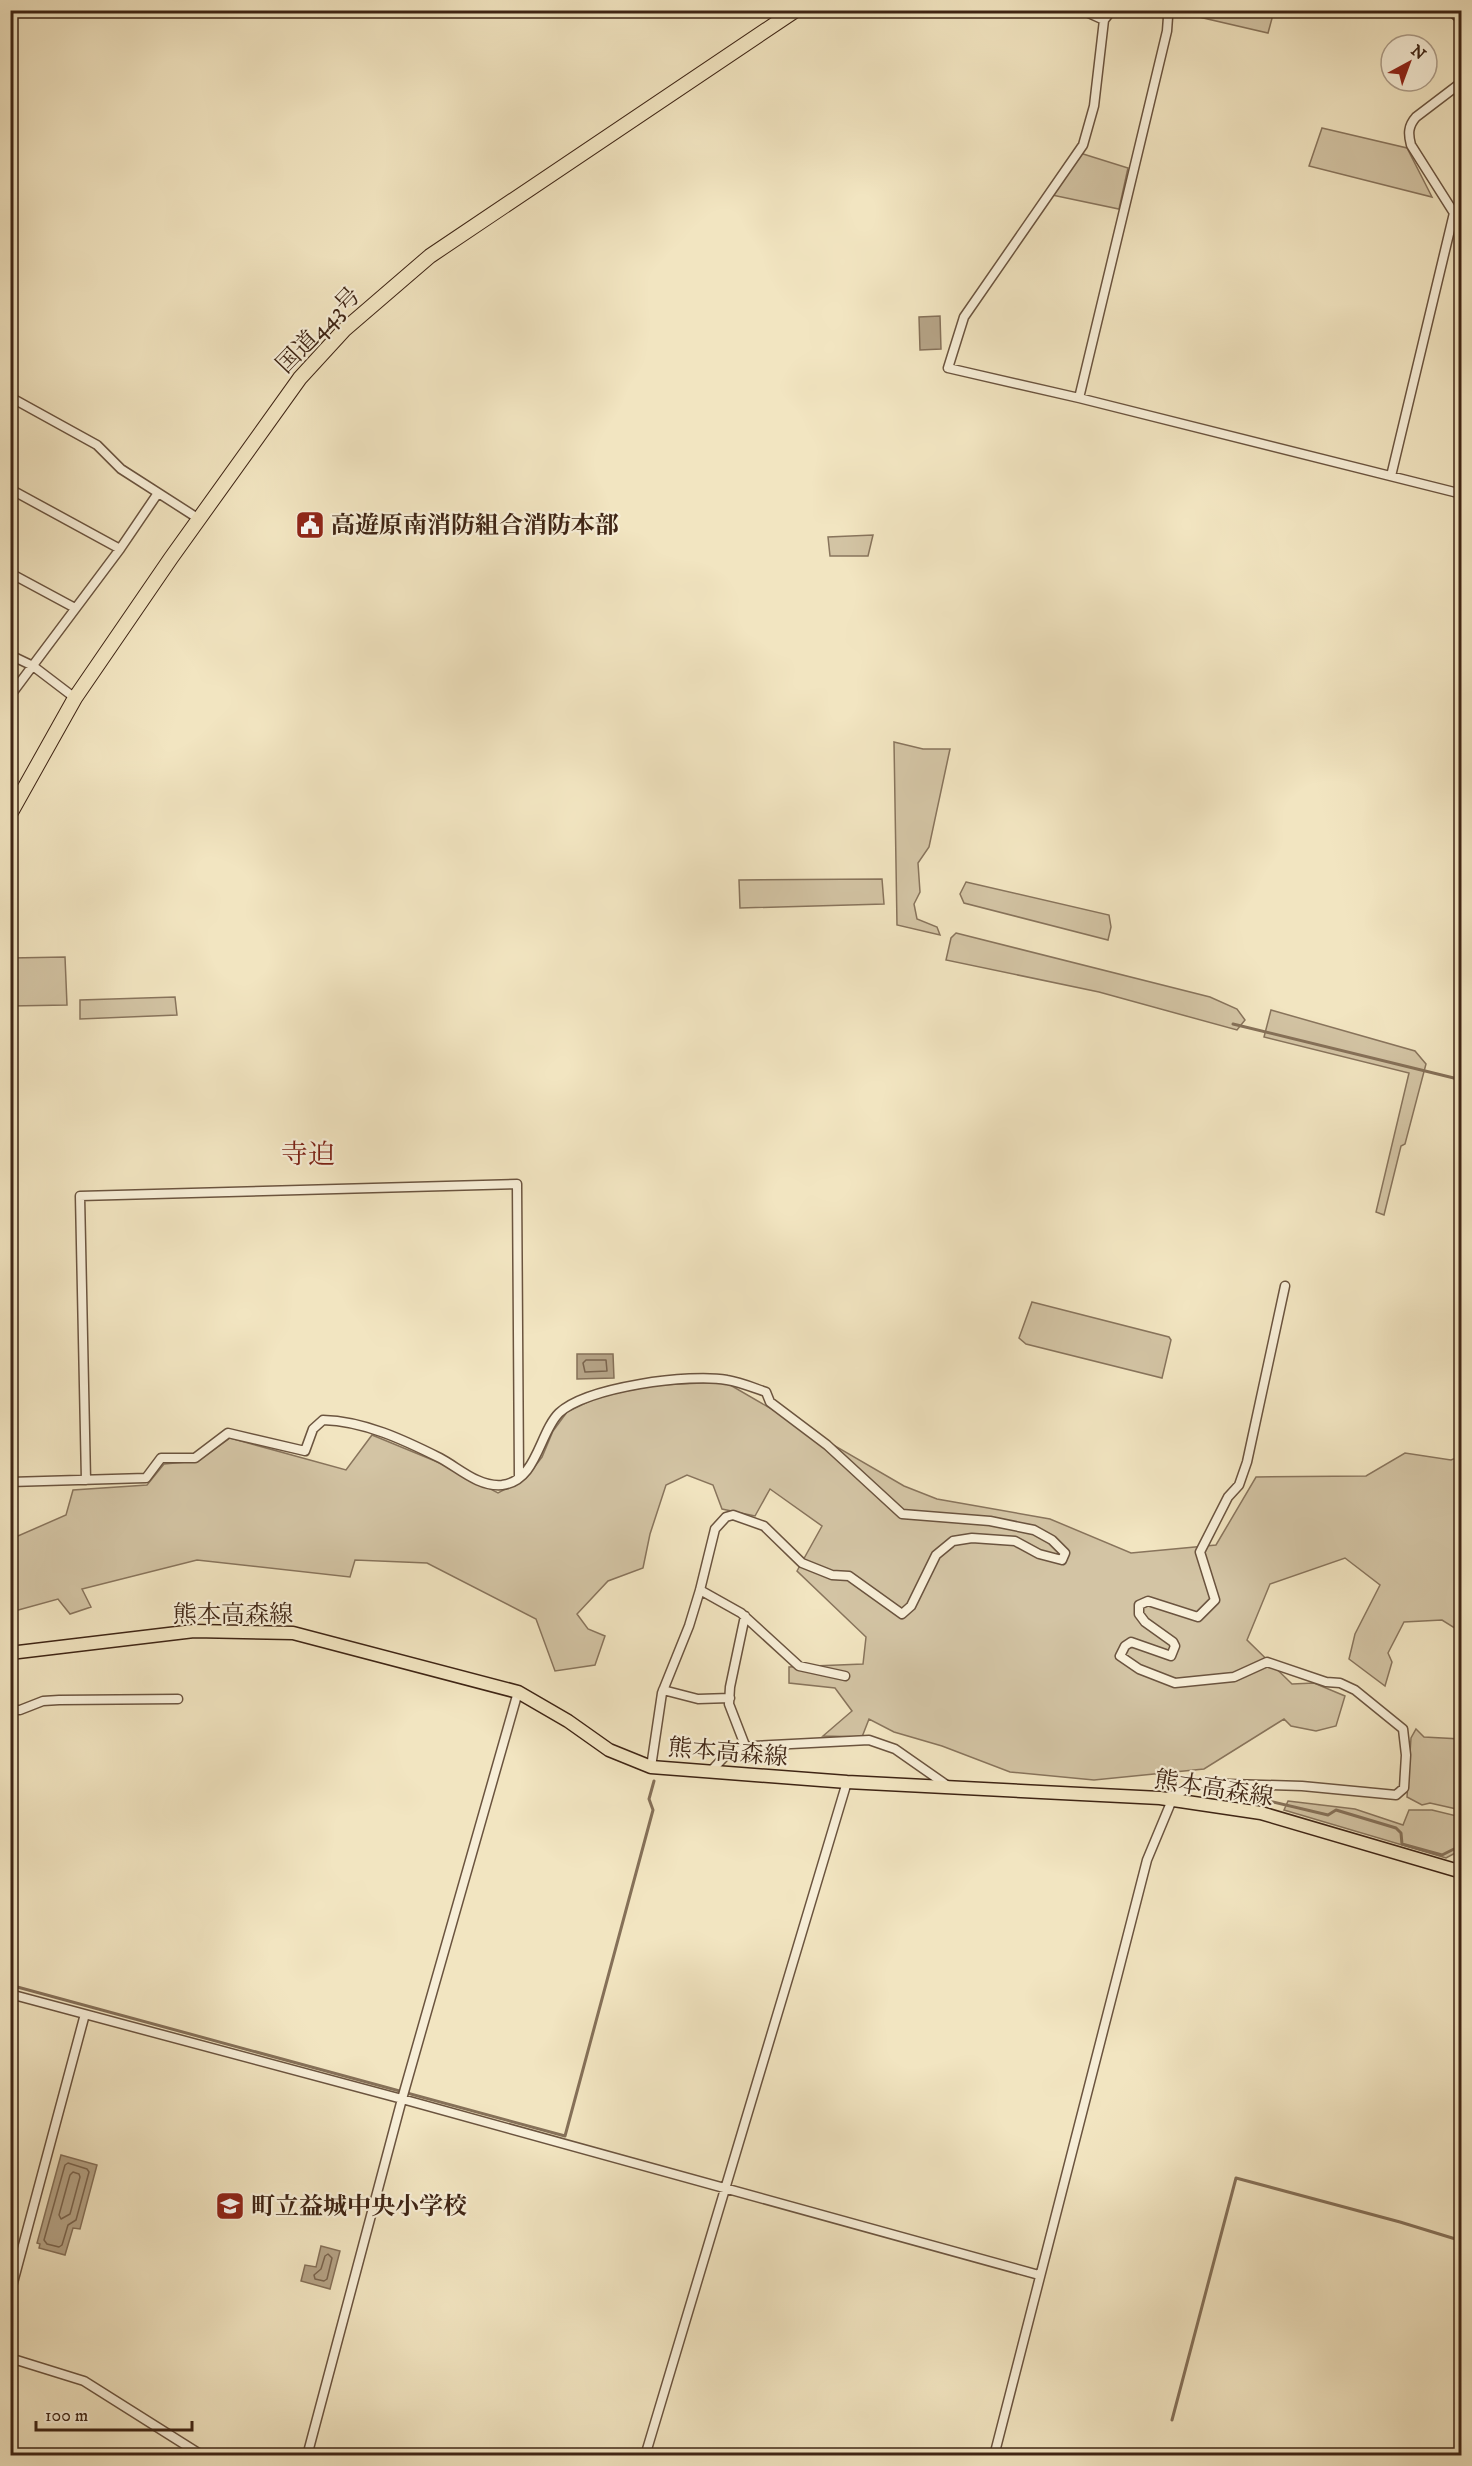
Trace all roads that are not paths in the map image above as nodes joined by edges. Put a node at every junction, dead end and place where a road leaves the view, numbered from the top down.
1 (796, 10) edge
2 (1082, 10) edge
3 (1112, 10) edge
4 (1162, 10) edge
5 (1450, 10) edge
6 (1104, 20) junction
7 (1461, 21) edge
8 (1461, 82) edge
9 (10, 397) edge
10 (1079, 398) junction
11 (1391, 476) junction
12 (10, 489) edge
13 (158, 493) junction
14 (1461, 495) edge
15 (199, 519) junction
16 (120, 549) junction
17 (10, 573) edge
18 (75, 608) junction
19 (10, 655) edge
20 (33, 666) junction
21 (10, 696) edge
22 (75, 698) junction
23 (10, 814) edge
24 (1285, 1286) dead end
25 (519, 1477) junction
26 (86, 1480) junction
27 (10, 1482) edge
28 (700, 1590) junction
29 (745, 1616) junction
30 (10, 1653) edge
31 (845, 1676) dead end
32 (663, 1690) junction
33 (518, 1692) junction
34 (729, 1698) junction
35 (178, 1699) dead end
36 (10, 1710) edge
37 (746, 1748) junction
38 (651, 1767) junction
39 (710, 1772) junction
40 (847, 1782) junction
41 (951, 1788) junction
42 (1166, 1799) junction
43 (1461, 1872) edge
44 (10, 1994) edge
45 (85, 2014) junction
46 (402, 2099) junction
47 (725, 2188) junction
48 (1039, 2275) junction
49 (10, 2294) edge
50 (10, 2358) edge
51 (203, 2456) edge
52 (307, 2456) edge
53 (645, 2456) edge
54 (994, 2456) edge

1 - 15 highway, 国道443号
2 - 6 street
3 - 6 street
4 - 10 street
5 - 7 street
6 - 10 street
8 - 11 street
9 - 13 street
10 - 11 street
11 - 14 street
12 - 16 street
13 - 15 street
13 - 16 street
15 - 22 highway, 国道443号
16 - 18 street
17 - 18 street
18 - 20 street
19 - 20 street
20 - 21 street
20 - 22 street
22 - 23 highway, 国道443号
24 - 42 street
25 - 26 street
25 - 26 street
25 - 28 street
26 - 27 street
28 - 29 street
28 - 32 street
29 - 31 street
29 - 34 street
30 - 33 main road, 熊本高森線
32 - 34 street
32 - 38 street
33 - 38 main road, 熊本高森線
33 - 46 street
34 - 37 street
35 - 36 street
37 - 39 street
37 - 41 street
38 - 39 main road, 熊本高森線
39 - 40 main road, 熊本高森線
40 - 41 main road, 熊本高森線
40 - 47 street
41 - 42 main road, 熊本高森線
42 - 43 main road, 熊本高森線
42 - 48 street
44 - 45 street
45 - 46 street
45 - 49 street
46 - 47 street
46 - 52 street
47 - 48 street
47 - 53 street
48 - 54 street
50 - 51 street

